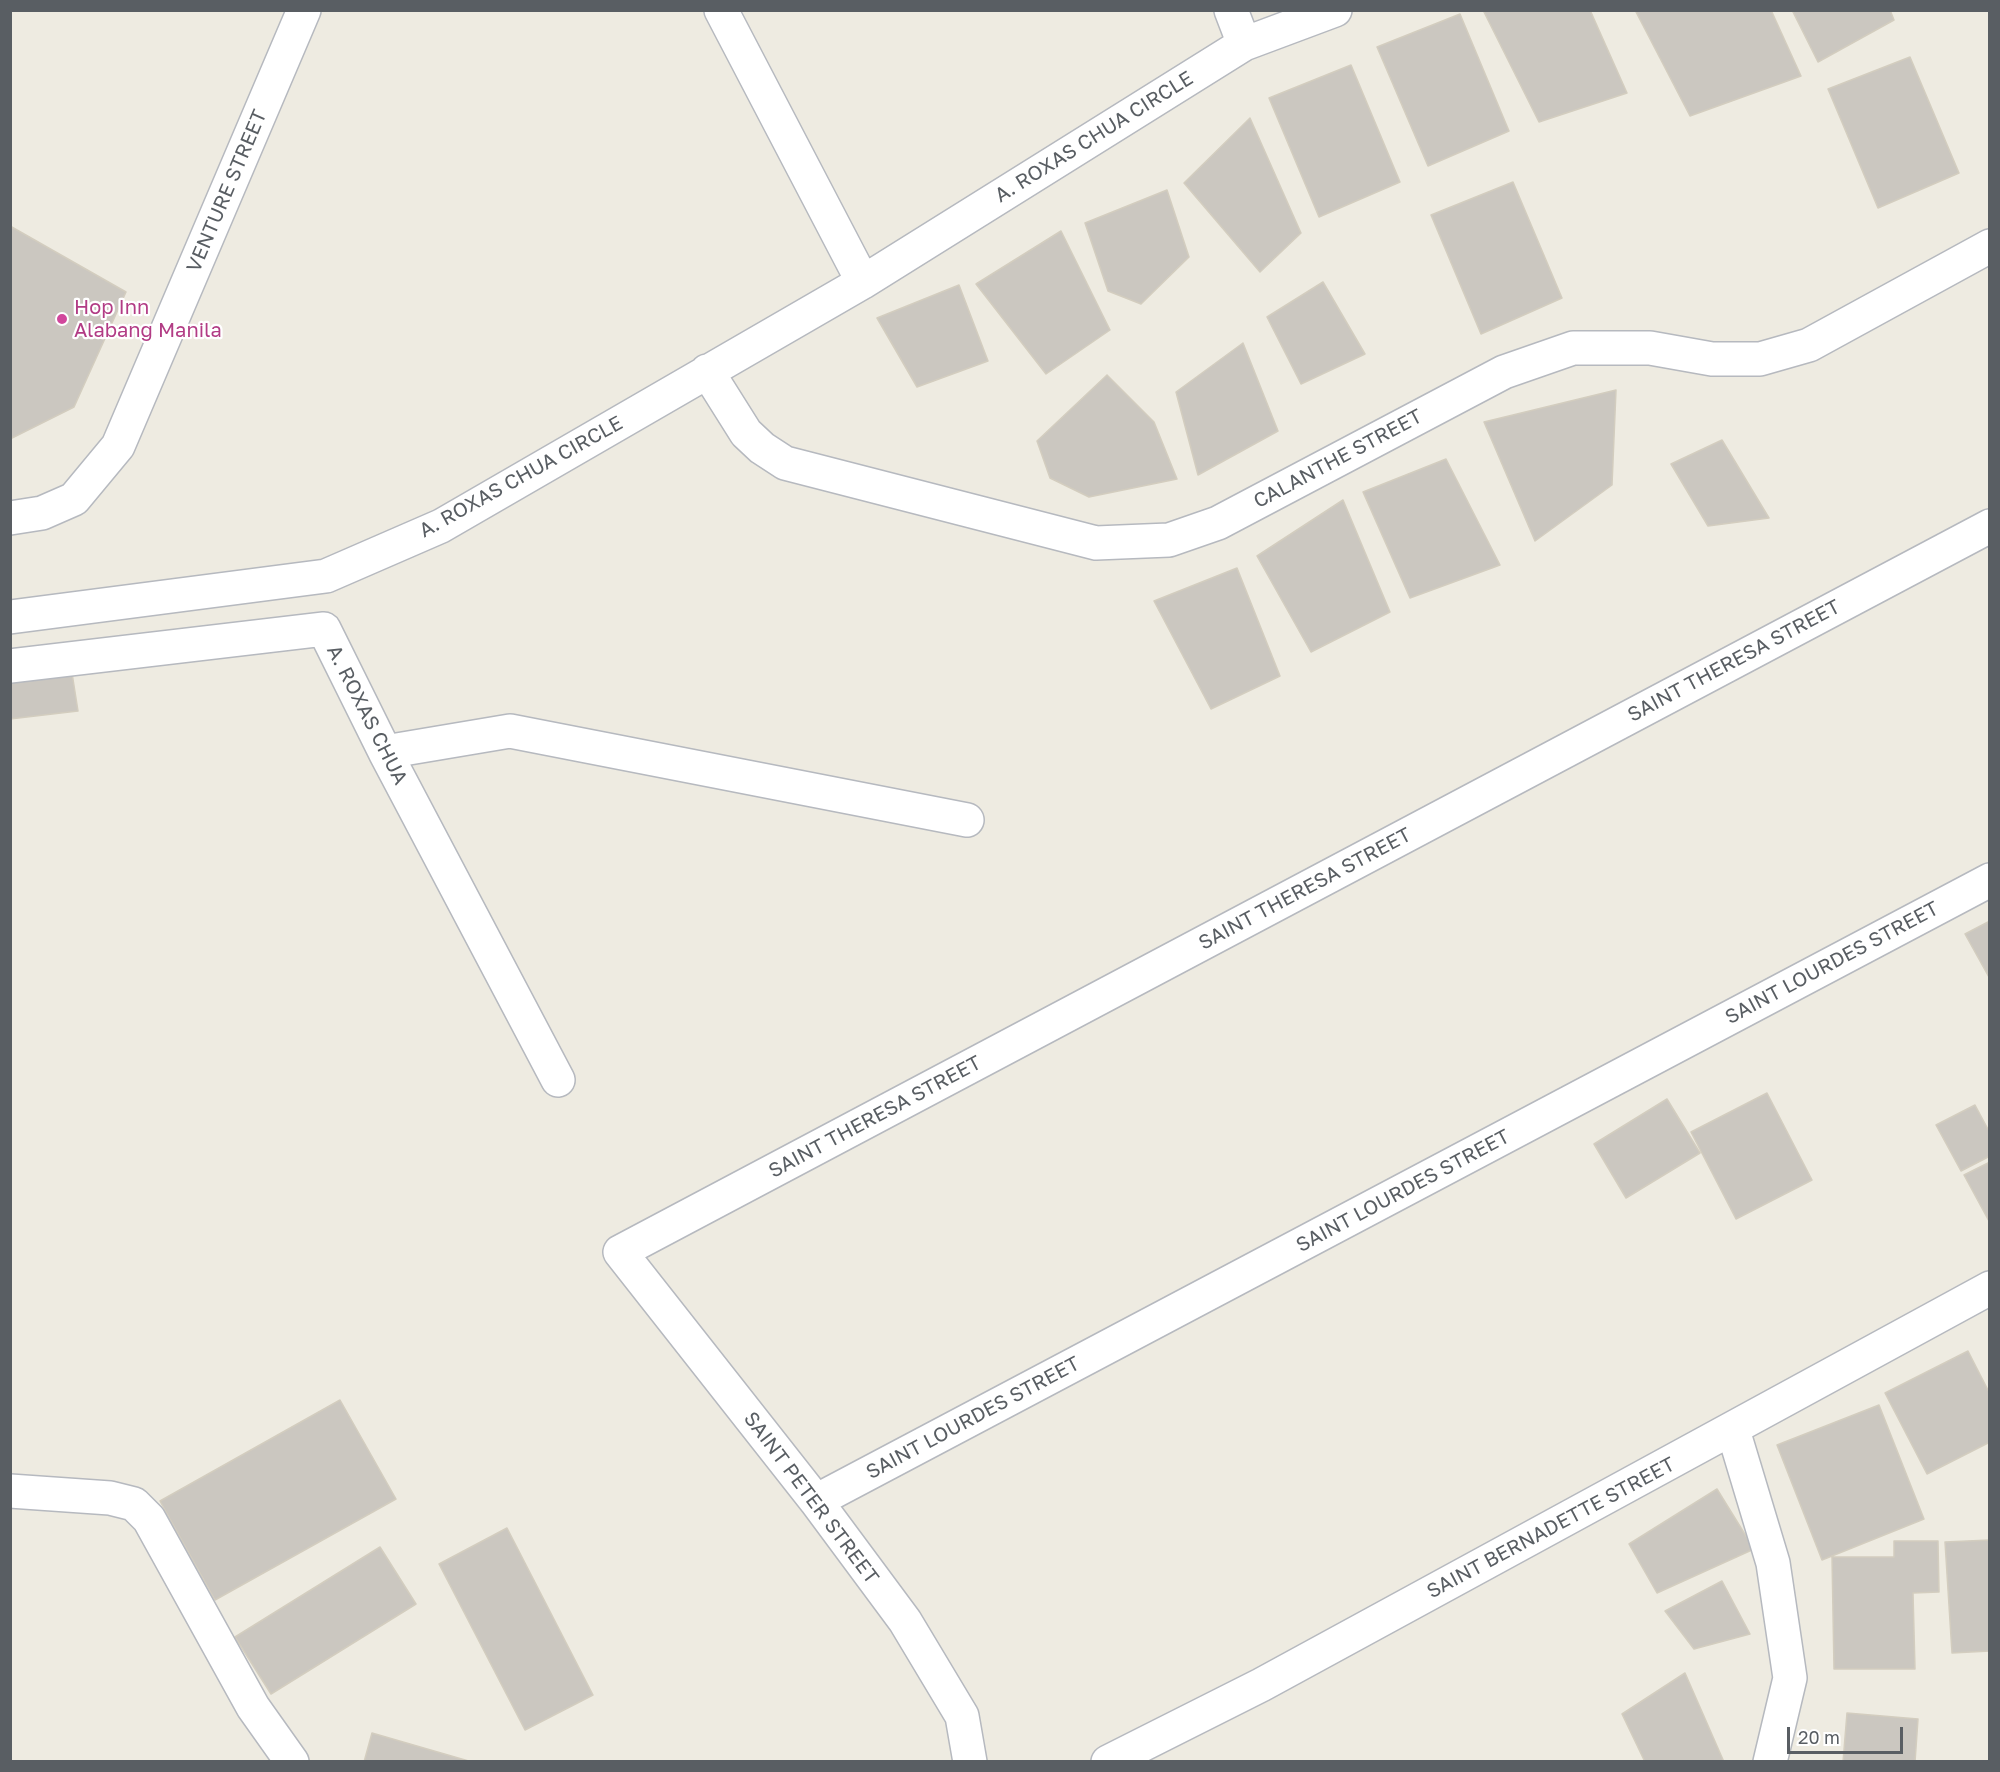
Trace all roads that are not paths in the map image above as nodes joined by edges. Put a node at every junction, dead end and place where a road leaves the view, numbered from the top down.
1 (304, 10) edge
2 (721, 10) edge
3 (1231, 10) edge
4 (1335, 10) edge
5 (1244, 44) junction
6 (1989, 246) edge
7 (863, 282) junction
8 (707, 371) junction
9 (10, 518) edge
10 (1989, 526) edge
11 (10, 617) edge
12 (10, 666) edge
13 (385, 752) junction
14 (967, 820) dead end
15 (1989, 880) edge
16 (558, 1080) dead end
17 (620, 1252) joint
18 (1985, 1301) edge
19 (1733, 1430) junction
20 (10, 1491) edge
21 (816, 1501) junction
22 (292, 1761) edge
23 (970, 1761) edge
24 (1108, 1761) edge
25 (1770, 1761) edge

1 - 9 street, VENTURE STREET
2 - 7 street
3 - 5 street
4 - 5 street, A. ROXAS CHUA CIRCLE
5 - 7 street, A. ROXAS CHUA CIRCLE
6 - 8 street, CALANTHE STREET
7 - 8 street, A. ROXAS CHUA CIRCLE
8 - 11 street, A. ROXAS CHUA CIRCLE
10 - 17 street, SAINT THERESA STREET
12 - 13 street, A. ROXAS CHUA
13 - 14 street
13 - 16 street, A. ROXAS CHUA
15 - 21 street, SAINT LOURDES STREET
17 - 21 street, SAINT PETER STREET
18 - 19 street, SAINT BERNADETTE STREET
19 - 24 street, SAINT BERNADETTE STREET
19 - 25 street
20 - 22 street
21 - 23 street, SAINT PETER STREET

